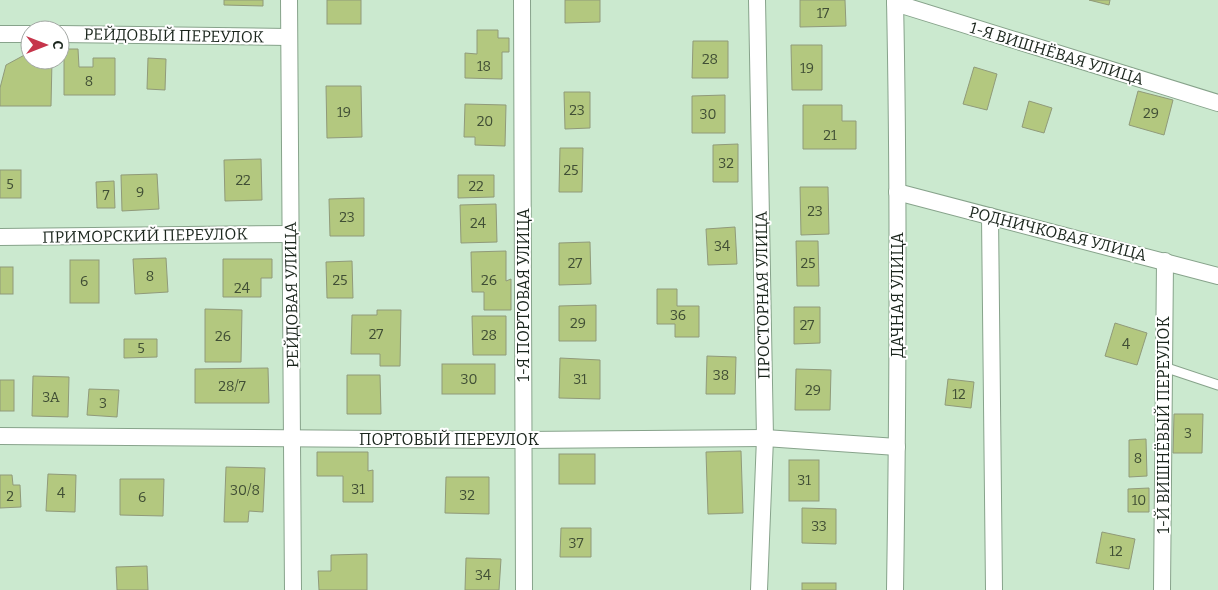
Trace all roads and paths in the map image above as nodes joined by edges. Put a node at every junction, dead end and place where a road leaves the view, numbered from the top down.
1 (289, 0) edge
2 (522, 0) edge
3 (757, 0) edge
4 (895, 1) edge
5 (0, 34) edge
6 (20, 34) edge
7 (70, 34) edge
8 (288, 37) junction
9 (1218, 103) edge
10 (897, 192) junction
11 (990, 216) junction
12 (290, 234) junction
13 (0, 237) edge
14 (1165, 261) junction
15 (1218, 276) edge
16 (1164, 367) junction
17 (1218, 385) edge
18 (0, 436) edge
19 (292, 438) junction
20 (765, 438) junction
21 (524, 440) junction
22 (898, 447) junction
23 (293, 590) edge
24 (524, 590) edge
25 (759, 590) edge
26 (895, 590) edge
27 (994, 590) edge
28 (1162, 590) edge

1 - 8 street, РЕЙДОВАЯ УЛИЦА
2 - 21 street, 1-Я ПОРТОВАЯ УЛИЦА
3 - 20 street, ПРОСТОРНАЯ УЛИЦА
4 - 9 street, 1-Я ВИШНЁВАЯ УЛИЦА
4 - 10 street, ДАЧНАЯ УЛИЦА
5 - 6 street
7 - 8 street, РЕЙДОВЫЙ ПЕРЕУЛОК
8 - 12 street, РЕЙДОВАЯ УЛИЦА
10 - 11 street, РОДНИЧКОВАЯ УЛИЦА
10 - 22 street, ДАЧНАЯ УЛИЦА
11 - 14 street, РОДНИЧКОВАЯ УЛИЦА
11 - 27 street
12 - 13 street, ПРИМОРСКИЙ ПЕРЕУЛОК
12 - 19 street, РЕЙДОВАЯ УЛИЦА
14 - 15 street, РОДНИЧКОВАЯ УЛИЦА
14 - 16 street, 1-Й ВИШНЁВЫЙ ПЕРЕУЛОК
16 - 17 lane
16 - 28 street, 1-Й ВИШНЁВЫЙ ПЕРЕУЛОК
18 - 19 street, ПОРТОВЫЙ ПЕРЕУЛОК
19 - 21 street, ПОРТОВЫЙ ПЕРЕУЛОК
19 - 23 street, РЕЙДОВАЯ УЛИЦА
20 - 21 street, ПОРТОВЫЙ ПЕРЕУЛОК
20 - 22 street, ПОРТОВЫЙ ПЕРЕУЛОК
20 - 25 street, ПРОСТОРНАЯ УЛИЦА
21 - 24 street, 1-Я ПОРТОВАЯ УЛИЦА
22 - 26 street, ДАЧНАЯ УЛИЦА

